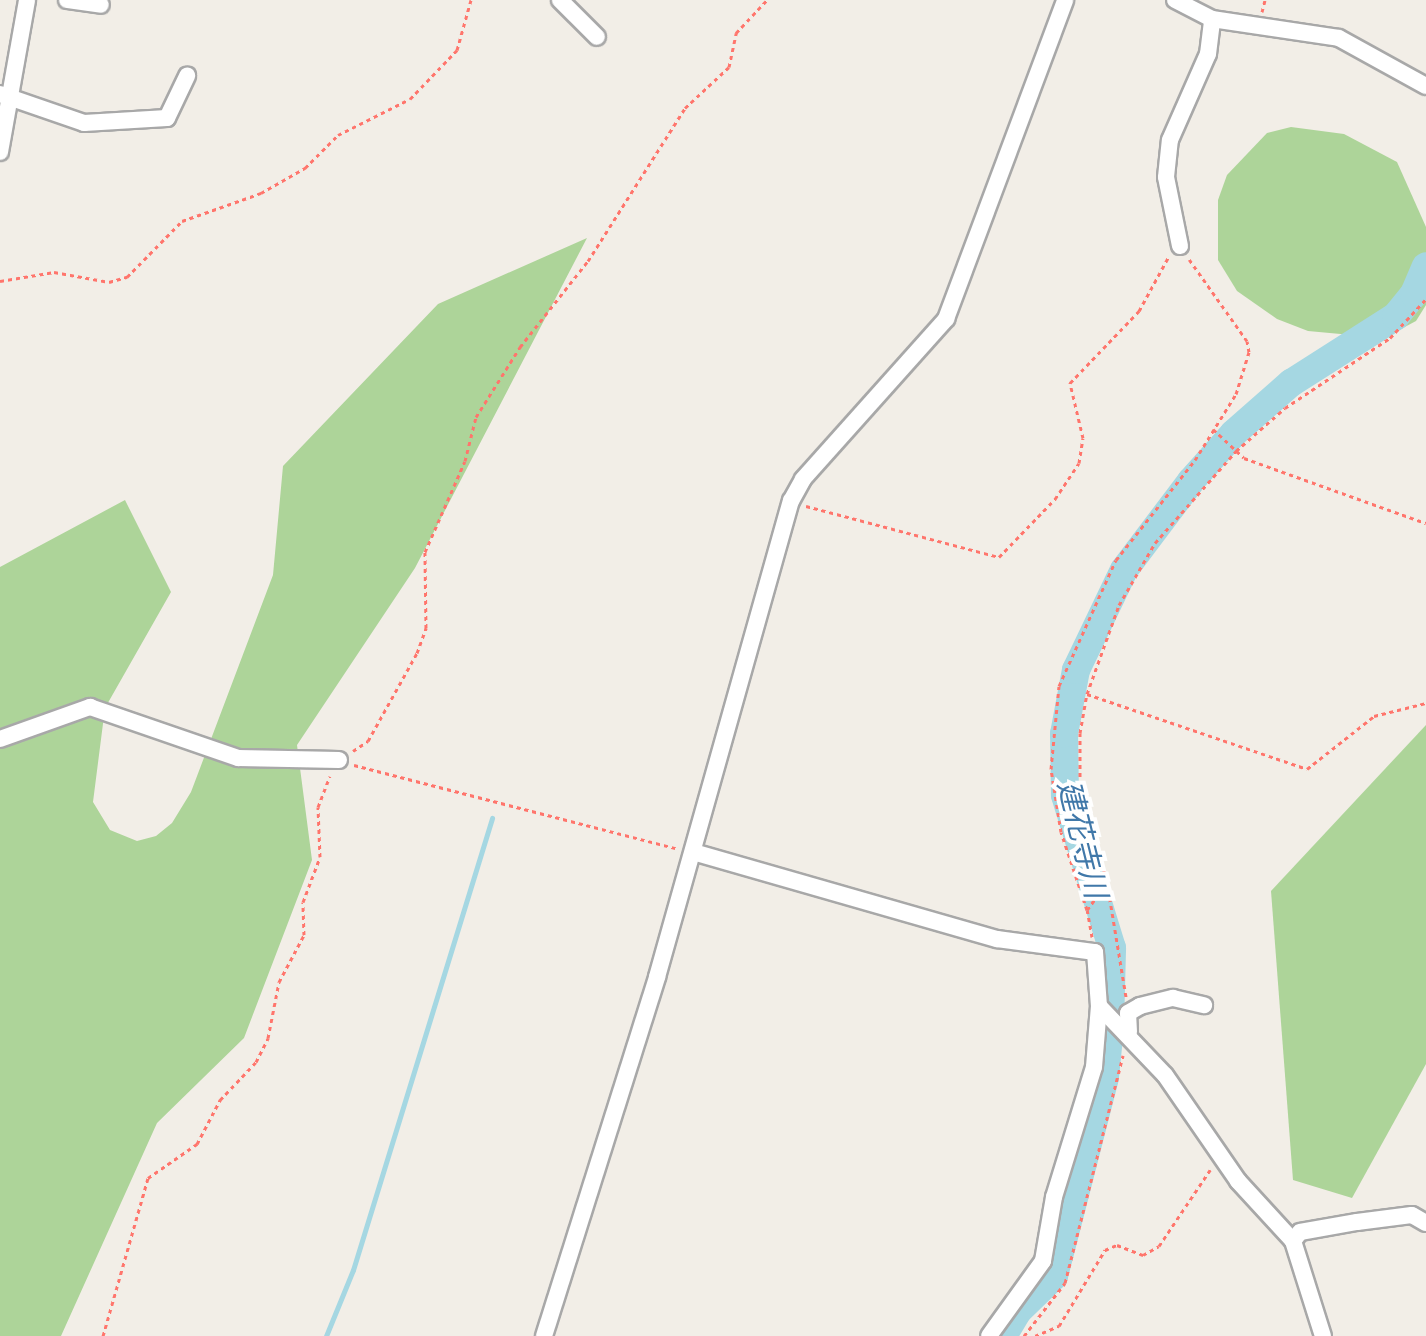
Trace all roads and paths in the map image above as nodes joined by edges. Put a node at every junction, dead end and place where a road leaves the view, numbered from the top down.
1 (27, 0) edge
2 (67, 0) edge
3 (471, 0) edge
4 (560, 0) edge
5 (767, 0) edge
6 (1065, 0) edge
7 (1175, 0) edge
8 (101, 5) dead end
9 (1212, 19) junction
10 (597, 37) dead end
11 (187, 76) dead end
12 (1426, 86) edge
13 (6, 95) edge
14 (0, 152) edge
15 (1180, 246) junction
16 (0, 281) edge
17 (1426, 299) edge
18 (1215, 431) junction
19 (1235, 451) junction
20 (791, 501) junction
21 (1426, 523) edge
22 (1087, 694) junction
23 (1426, 703) edge
24 (0, 739) edge
25 (339, 760) junction
26 (693, 852) junction
27 (1107, 882) junction
28 (1087, 910) junction
29 (1095, 952) junction
30 (1204, 1005) dead end
31 (1102, 1008) junction
32 (1127, 1023) junction
33 (1221, 1159) junction
34 (1426, 1223) edge
35 (1293, 1241) junction
36 (103, 1336) edge
37 (544, 1336) edge
38 (989, 1336) edge
39 (1024, 1336) edge
40 (1035, 1336) edge
41 (1323, 1336) edge

1 - 13 street
2 - 8 street
3 - 16 path
4 - 10 street
5 - 25 path
6 - 20 street
7 - 9 street
9 - 12 street
9 - 15 street
11 - 13 street
13 - 14 street
15 - 18 path
15 - 20 path
17 - 19 path
18 - 19 path
18 - 28 path
19 - 21 path
19 - 22 path
20 - 26 street
22 - 23 path
22 - 27 path
24 - 25 street
25 - 26 path
25 - 36 path
26 - 29 street
26 - 37 street
27 - 28 path
27 - 32 path
28 - 29 path
29 - 31 street
30 - 32 street
31 - 32 street
31 - 38 street
32 - 33 street
32 - 39 path
33 - 35 street
33 - 40 path
34 - 35 street
35 - 41 street

